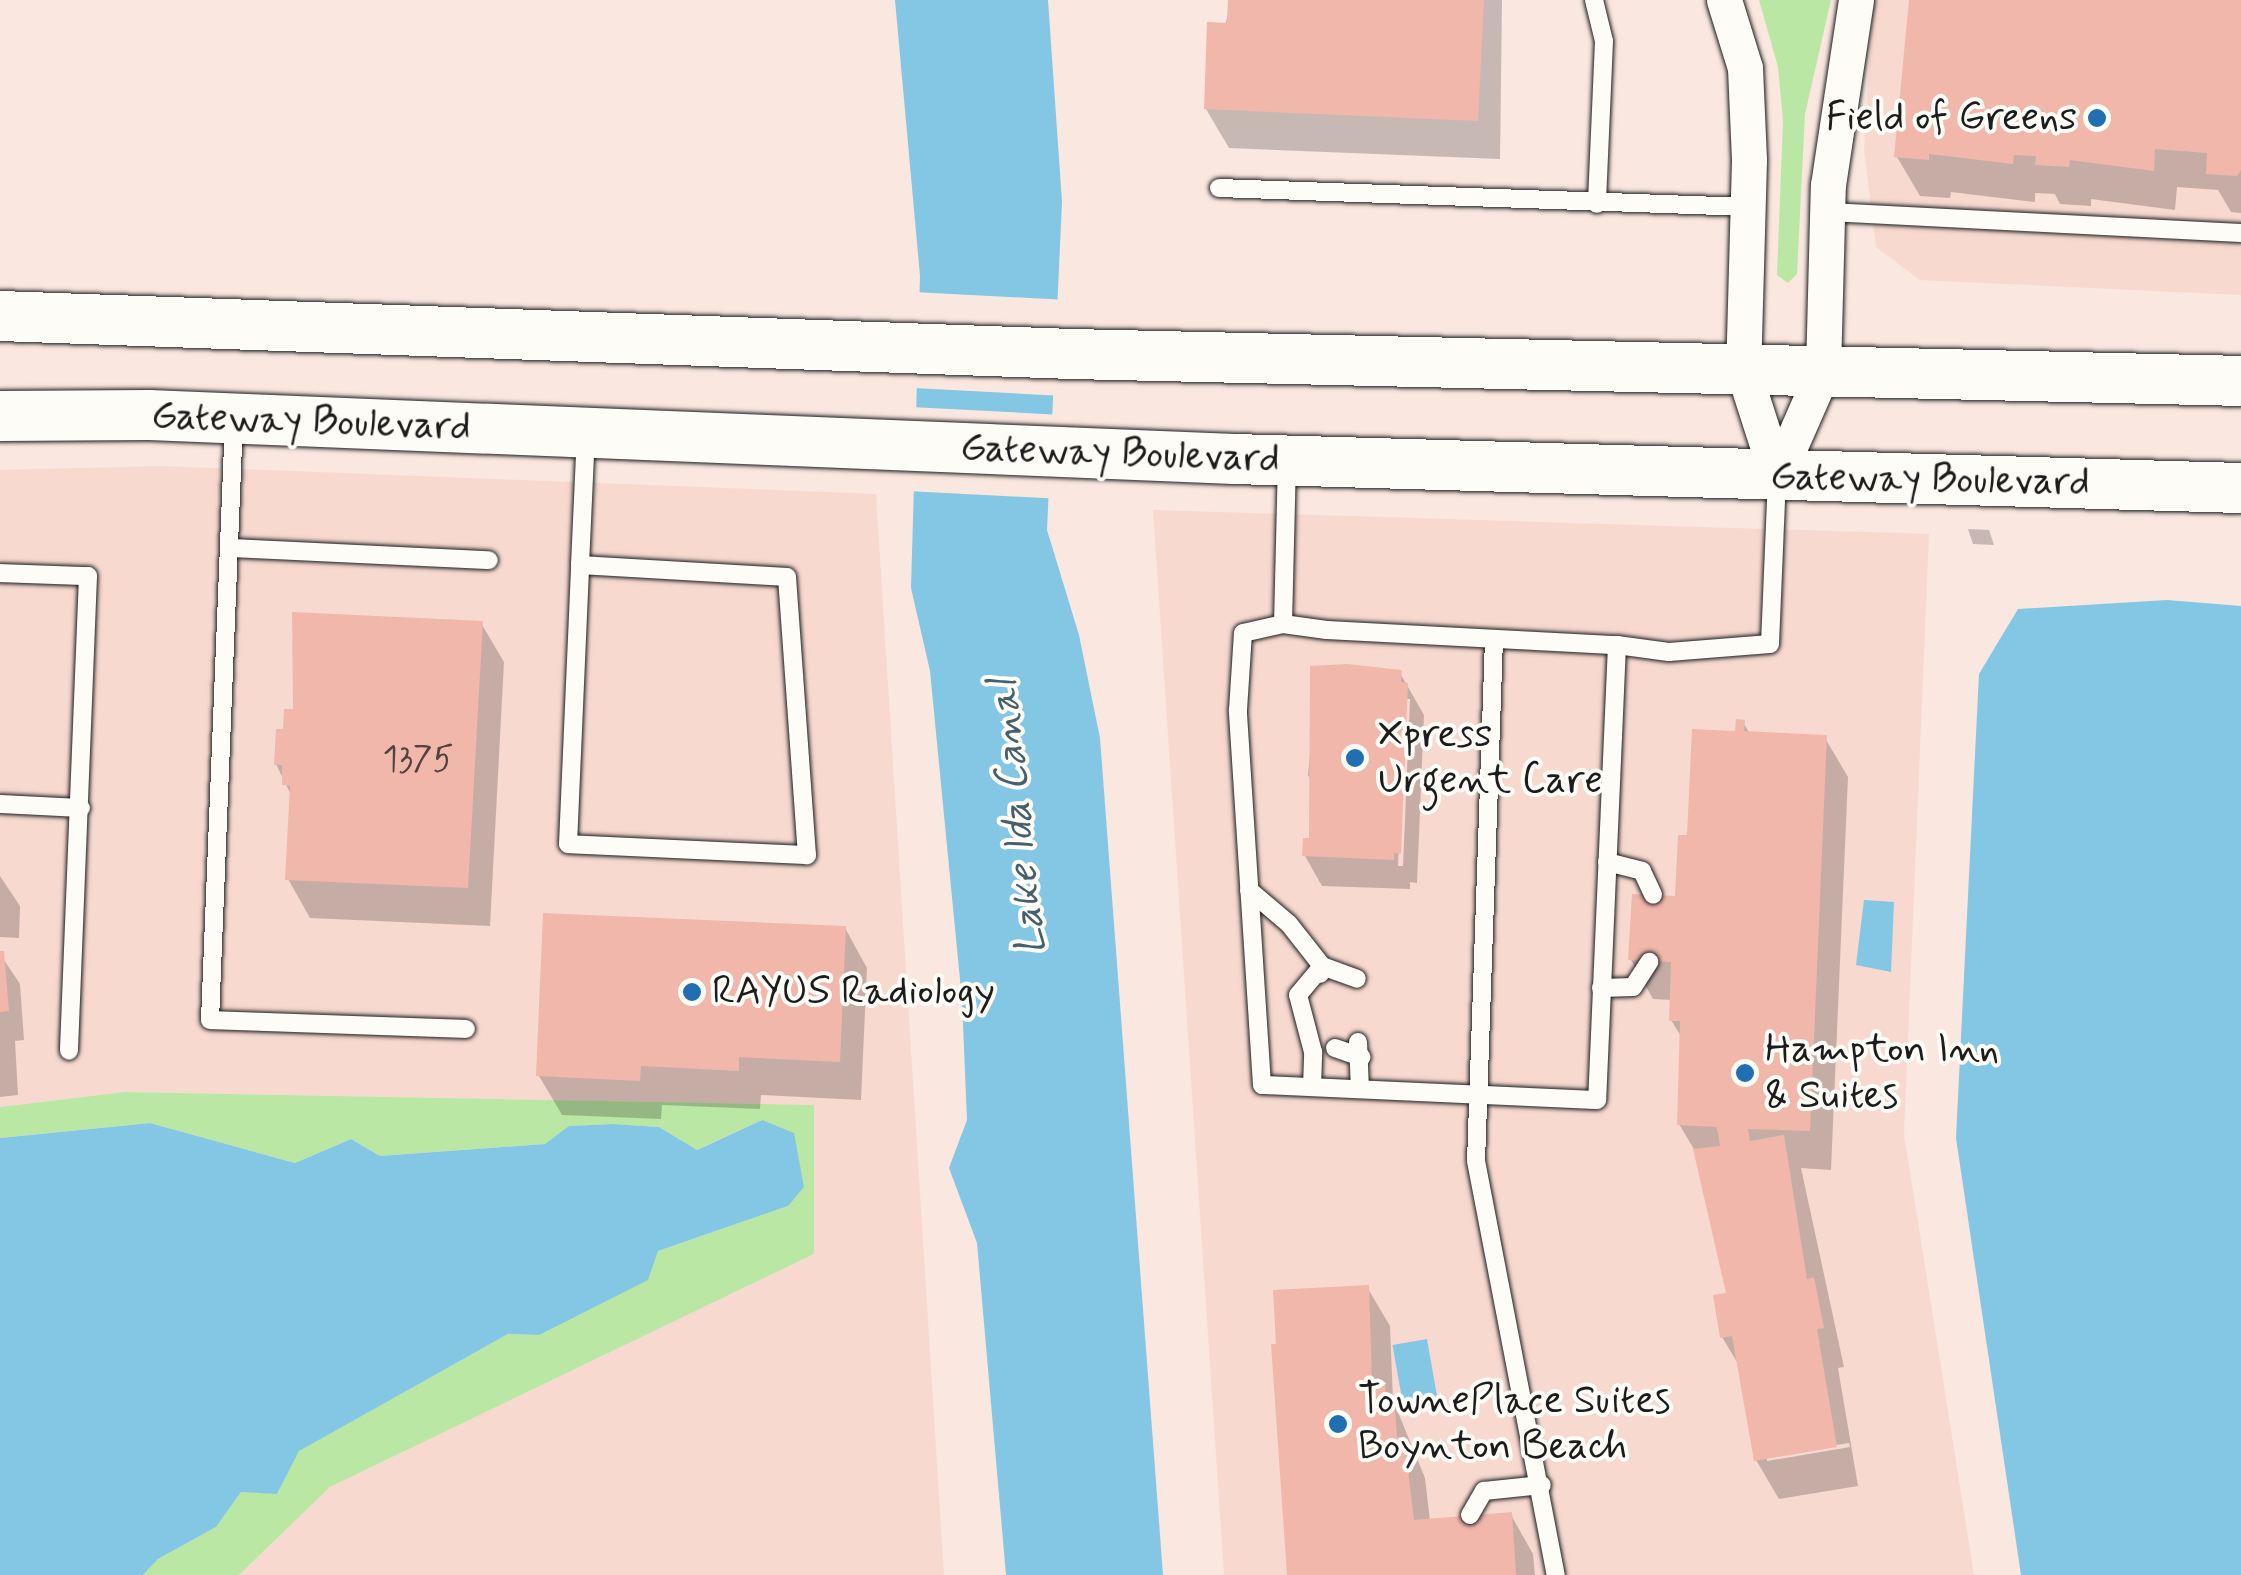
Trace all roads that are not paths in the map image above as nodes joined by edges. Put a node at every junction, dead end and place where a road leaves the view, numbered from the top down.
1 (1594, 0) edge
2 (1724, 0) edge
3 (1856, 0) edge
4 (1219, 188) dead end
5 (1597, 204) junction
6 (1748, 207) junction
7 (1828, 212) junction
8 (2241, 233) edge
9 (0, 316) edge
10 (1743, 370) junction
11 (1823, 371) junction
12 (2241, 381) edge
13 (0, 416) edge
14 (234, 419) junction
15 (586, 433) junction
16 (1287, 460) junction
17 (1777, 476) junction
18 (2241, 488) edge
19 (230, 548) junction
20 (490, 560) dead end
21 (580, 565) junction
22 (0, 573) edge
23 (1283, 624) junction
24 (1494, 639) junction
25 (1617, 646) junction
26 (0, 804) edge
27 (81, 808) junction
28 (1607, 862) junction
29 (1248, 890) junction
30 (1653, 895) dead end
31 (1650, 962) dead end
32 (1322, 966) junction
33 (1348, 981) dead end
34 (1602, 988) junction
35 (1318, 990) dead end
36 (466, 1029) dead end
37 (1335, 1048) dead end
38 (69, 1051) dead end
39 (1312, 1087) junction
40 (1360, 1089) junction
41 (1477, 1095) junction
42 (1542, 1486) junction
43 (1470, 1515) dead end
44 (1556, 1575) edge

1 - 5 lane
2 - 6 street
3 - 7 street
4 - 5 lane
5 - 6 lane
6 - 10 street
7 - 8 lane
7 - 11 street
9 - 10 main road
10 - 11 main road
10 - 17 street
11 - 12 main road
11 - 17 street
13 - 14 main road, Gateway Boulevard
14 - 15 main road, Gateway Boulevard
14 - 19 lane
15 - 16 main road, Gateway Boulevard
15 - 21 lane
16 - 17 main road, Gateway Boulevard
16 - 23 lane
17 - 18 main road, Gateway Boulevard
17 - 25 lane
19 - 20 lane
19 - 36 lane
21 - 21 lane
22 - 27 lane
23 - 24 lane
23 - 29 lane
24 - 25 lane
24 - 41 lane
25 - 28 lane
26 - 27 lane
27 - 38 lane
28 - 30 lane
28 - 34 lane
29 - 32 lane
29 - 39 lane
31 - 34 lane
32 - 33 lane
32 - 35 lane
32 - 39 lane
34 - 41 lane
37 - 40 lane
39 - 40 lane
40 - 41 lane
41 - 42 lane
42 - 43 lane
42 - 44 lane

